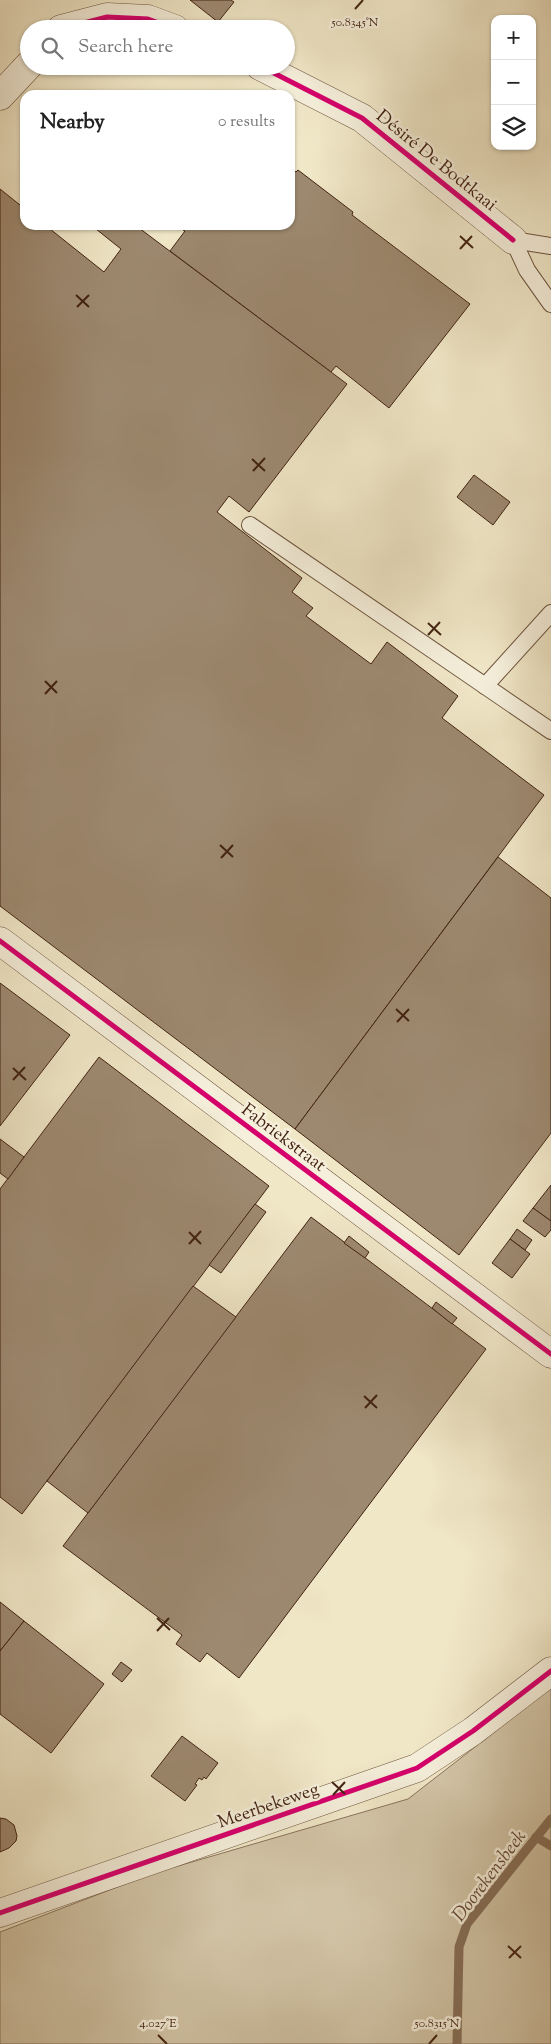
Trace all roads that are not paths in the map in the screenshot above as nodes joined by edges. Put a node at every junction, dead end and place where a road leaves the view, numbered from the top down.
1 (96, 20) edge
2 (151, 20) edge
3 (20, 75) edge
4 (278, 75) edge
5 (0, 96) edge
6 (514, 240) junction
7 (551, 246) edge
8 (551, 304) edge
9 (250, 524) dead end
10 (551, 613) edge
11 (485, 686) junction
12 (551, 731) edge
13 (0, 941) edge
14 (551, 1354) edge
15 (551, 1671) edge
16 (0, 1913) edge

1 - 2 street
3 - 5 street
4 - 6 street, Désiré De Bodtkaai
6 - 7 lane
6 - 8 lane
9 - 11 lane
10 - 11 lane
11 - 12 lane
13 - 14 street, Fabriekstraat
15 - 16 street, Meerbekeweg

